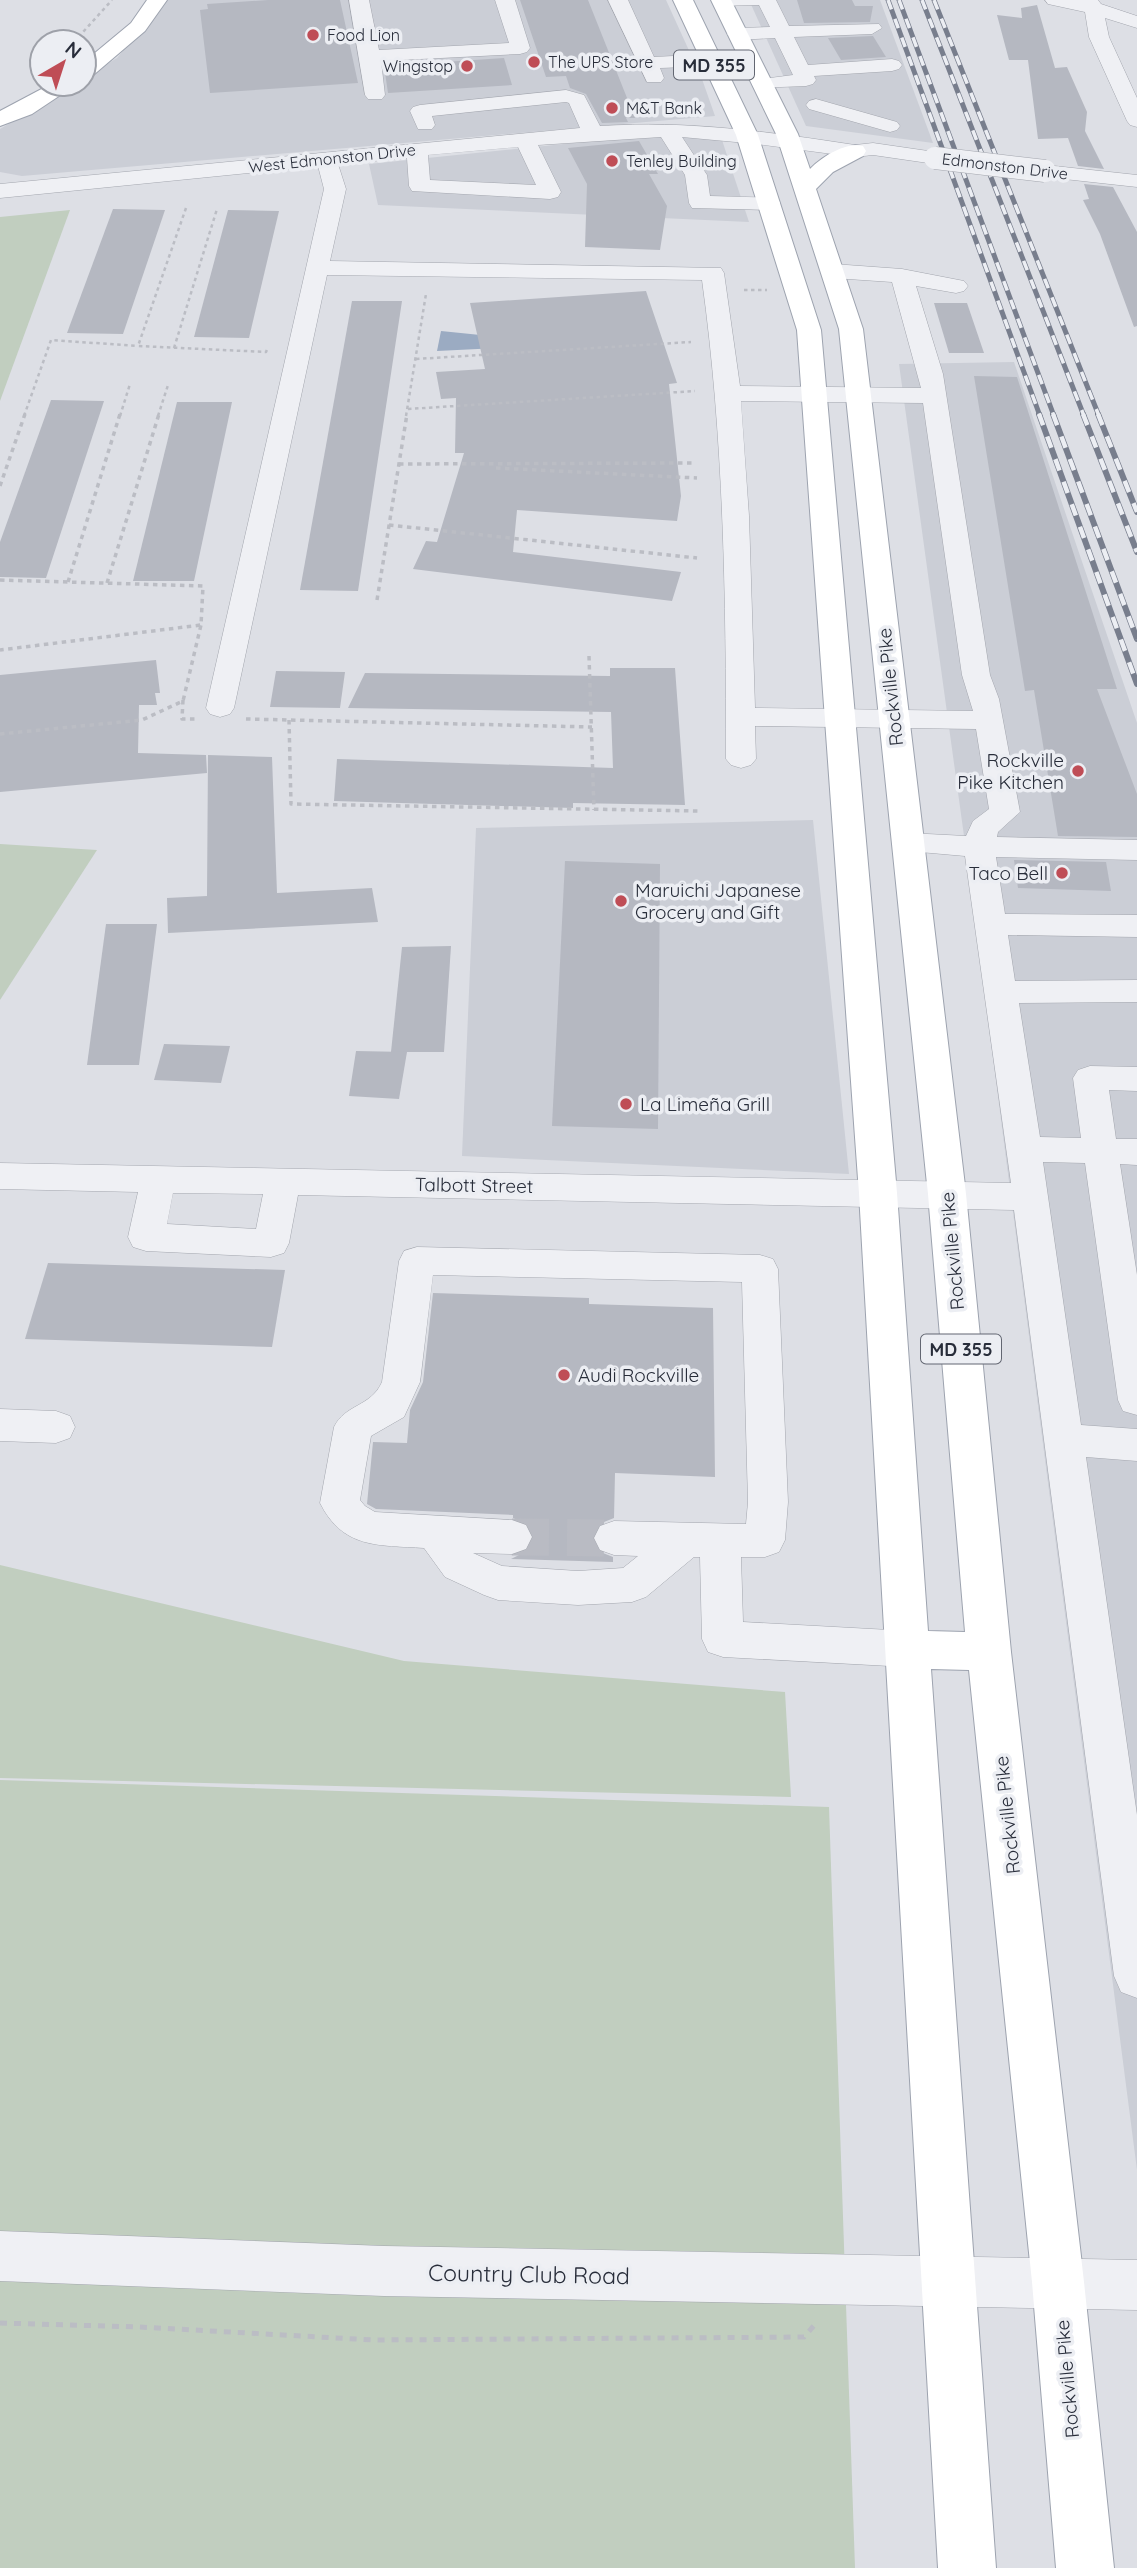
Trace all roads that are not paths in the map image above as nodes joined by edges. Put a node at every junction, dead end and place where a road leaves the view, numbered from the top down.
1 (157, 0) edge
2 (359, 0) edge
3 (505, 0) edge
4 (618, 0) edge
5 (683, 0) edge
6 (754, 0) edge
7 (766, 0) edge
8 (1055, 0) edge
9 (721, 1) edge
10 (1091, 4) edge
11 (1137, 22) edge
12 (872, 28) dead end
13 (782, 32) junction
14 (737, 34) junction
15 (370, 56) junction
16 (98, 60) edge
17 (712, 61) junction
18 (892, 65) dead end
19 (762, 84) junction
20 (857, 84) dead end
21 (28, 85) edge
22 (808, 86) junction
23 (375, 95) dead end
24 (42, 98) edge
25 (0, 101) edge
26 (881, 105) dead end
27 (0, 120) edge
28 (1137, 121) edge
29 (425, 125) dead end
30 (890, 126) junction
31 (659, 130) junction
32 (769, 130) junction
33 (593, 132) junction
34 (526, 139) junction
35 (416, 150) junction
36 (872, 150) junction
37 (326, 159) junction
38 (1137, 181) edge
39 (805, 187) junction
40 (4, 190) edge
41 (769, 203) junction
42 (318, 268) junction
43 (832, 271) junction
44 (902, 276) junction
45 (956, 286) dead end
46 (728, 393) junction
47 (814, 394) junction
48 (858, 395) junction
49 (934, 396) junction
50 (213, 713) road end
51 (741, 717) junction
52 (841, 719) junction
53 (894, 719) junction
54 (989, 720) junction
55 (741, 760) dead end
56 (908, 843) junction
57 (979, 847) junction
58 (1137, 850) edge
59 (990, 925) junction
60 (1137, 926) edge
61 (1137, 991) edge
62 (1000, 992) junction
63 (1137, 1079) edge
64 (1023, 1149) junction
65 (1101, 1151) junction
66 (1137, 1152) edge
67 (0, 1176) edge
68 (158, 1179) junction
69 (283, 1181) junction
70 (878, 1193) junction
71 (947, 1194) junction
72 (1030, 1198) junction
73 (1137, 1400) edge
74 (0, 1425) edge
75 (56, 1427) dead end
76 (1063, 1439) junction
77 (1137, 1445) edge
78 (435, 1532) junction
79 (512, 1537) tunnel mouth
80 (614, 1538) tunnel mouth
81 (703, 1540) junction
82 (908, 1649) junction
83 (989, 1652) junction
84 (1137, 1976) edge
85 (0, 2256) edge
86 (1058, 2282) junction
87 (948, 2283) junction
88 (1137, 2285) edge
89 (967, 2568) edge
90 (1085, 2568) edge

1 - 16 main road
2 - 15 street
3 - 15 street
4 - 17 street
5 - 17 main road, Rockville Pike / MD 355
6 - 9 street
7 - 13 street
8 - 10 street
9 - 14 main road, Rockville Pike / MD 355
10 - 11 street
10 - 28 street
12 - 13 street
13 - 14 street
13 - 22 street
14 - 19 main road, Rockville Pike / MD 355
15 - 23 street
17 - 32 main road, Rockville Pike / MD 355
18 - 22 street
19 - 22 street
19 - 32 main road, Rockville Pike / MD 355
20 - 22 street
21 - 25 main road
22 - 30 street
22 - 32 street
24 - 27 main road
26 - 30 street
29 - 33 street
30 - 36 street
31 - 32 street, West Edmonston Drive
31 - 33 street, West Edmonston Drive
31 - 41 street
32 - 36 street, Edmonston Drive
32 - 39 main road, Rockville Pike / MD 355
32 - 41 main road, Rockville Pike / MD 355
33 - 34 street, West Edmonston Drive
34 - 35 street, West Edmonston Drive
34 - 35 street
35 - 37 street, West Edmonston Drive
36 - 38 street, Edmonston Drive, bridge
36 - 39 main road
37 - 40 street, West Edmonston Drive
37 - 42 street
39 - 43 main road, Rockville Pike / MD 355
41 - 47 main road, Rockville Pike / MD 355
42 - 46 street
42 - 50 street
43 - 44 street
43 - 48 main road, Rockville Pike / MD 355
44 - 45 street
44 - 49 street
46 - 47 street
46 - 51 street
47 - 48 street
47 - 52 main road, Rockville Pike / MD 355
48 - 49 street
48 - 53 main road, Rockville Pike / MD 355
49 - 54 street
51 - 52 lane
51 - 55 street
52 - 53 lane
52 - 70 main road, Rockville Pike / MD 355
53 - 54 lane
53 - 56 main road, Rockville Pike / MD 355
54 - 57 street
56 - 57 street
56 - 71 main road, Rockville Pike / MD 355
57 - 58 street
57 - 59 street
59 - 60 street
59 - 62 street
61 - 62 street
62 - 64 street
63 - 65 street
64 - 65 street
64 - 72 street
65 - 66 street
65 - 73 street
67 - 68 street, Talbott Street
68 - 69 street, Talbott Street
68 - 69 street
69 - 70 street, Talbott Street
70 - 71 street, Talbott Street
70 - 82 main road, Rockville Pike / MD 355
71 - 72 street, Talbott Street
71 - 83 main road, Rockville Pike / MD 355
72 - 76 street
74 - 75 street
76 - 77 street
76 - 84 street
78 - 79 street
78 - 81 street
78 - 81 street
80 - 81 street
81 - 82 street
82 - 83 main road
82 - 87 main road, Rockville Pike / MD 355
83 - 86 main road, Rockville Pike / MD 355
85 - 87 street, Country Club Road
86 - 87 street, Country Club Road
86 - 88 street, Country Club Road
86 - 90 main road, Rockville Pike / MD 355
87 - 89 main road, Rockville Pike / MD 355

